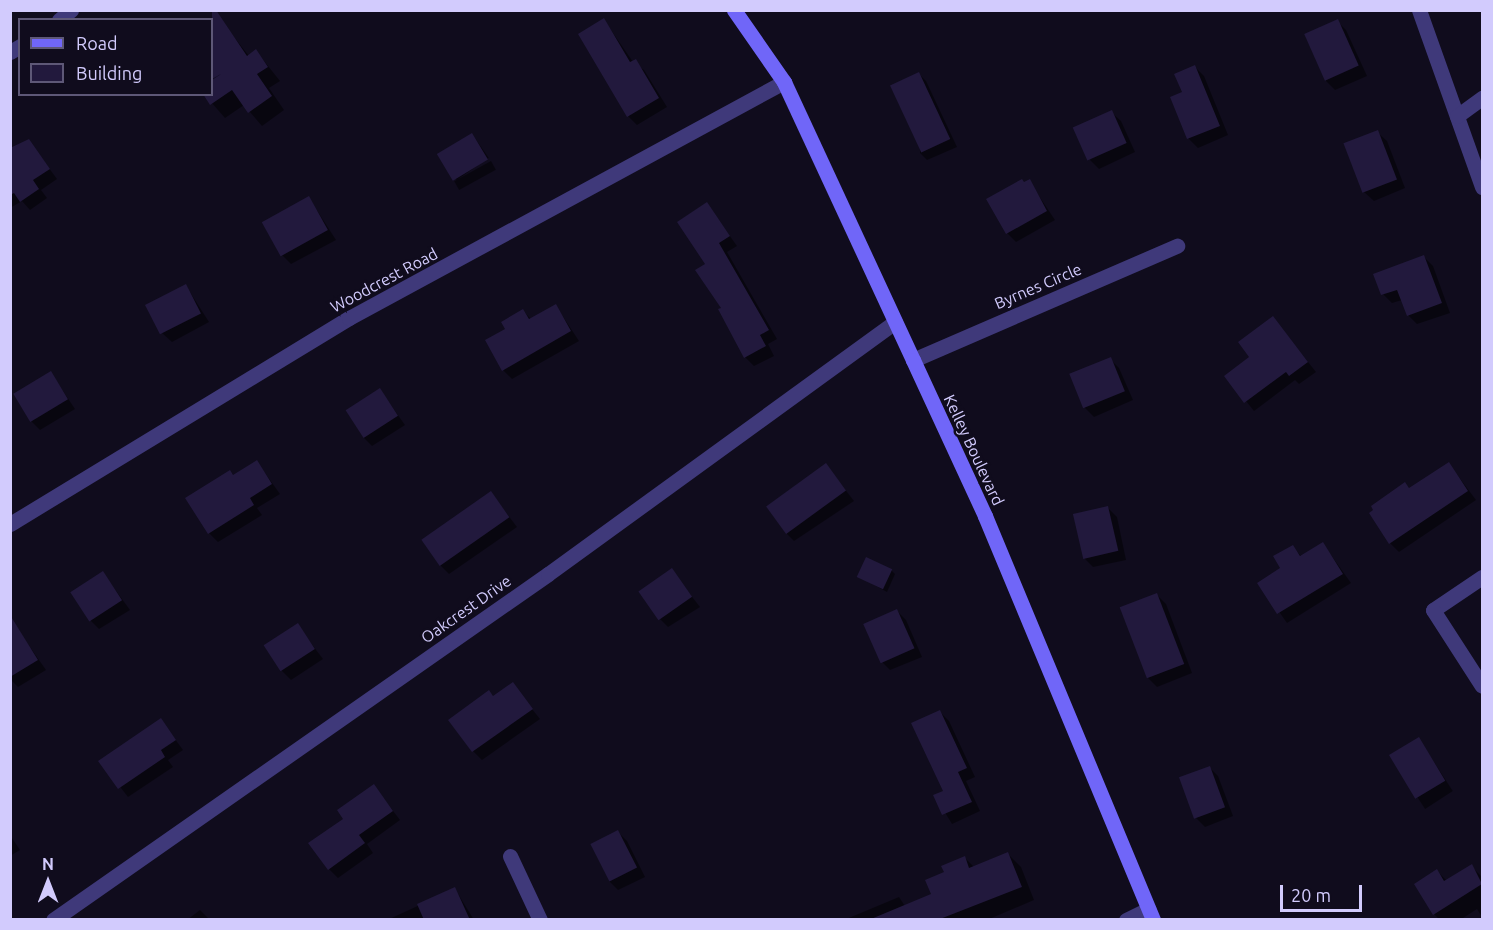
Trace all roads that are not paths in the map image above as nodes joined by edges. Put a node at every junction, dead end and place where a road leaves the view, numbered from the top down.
1 (734, 10) edge
2 (1419, 10) edge
3 (784, 82) junction
4 (1482, 98) edge
5 (1457, 116) junction
6 (1482, 187) edge
7 (1176, 246) dead end
8 (896, 322) junction
9 (913, 360) junction
10 (10, 524) edge
11 (1482, 577) edge
12 (1482, 686) edge
13 (510, 856) dead end
14 (1151, 914) edge
15 (53, 920) edge
16 (540, 920) edge
17 (1126, 920) edge

1 - 3 main road, Kelley Boulevard
2 - 5 street
3 - 8 main road, Kelley Boulevard
3 - 10 street, Woodcrest Road
4 - 5 street
5 - 6 street
7 - 9 street, Byrnes Circle
8 - 9 main road, Kelley Boulevard
8 - 15 street, Oakcrest Drive
9 - 14 main road, Kelley Boulevard
11 - 12 street
13 - 16 street
14 - 17 street

